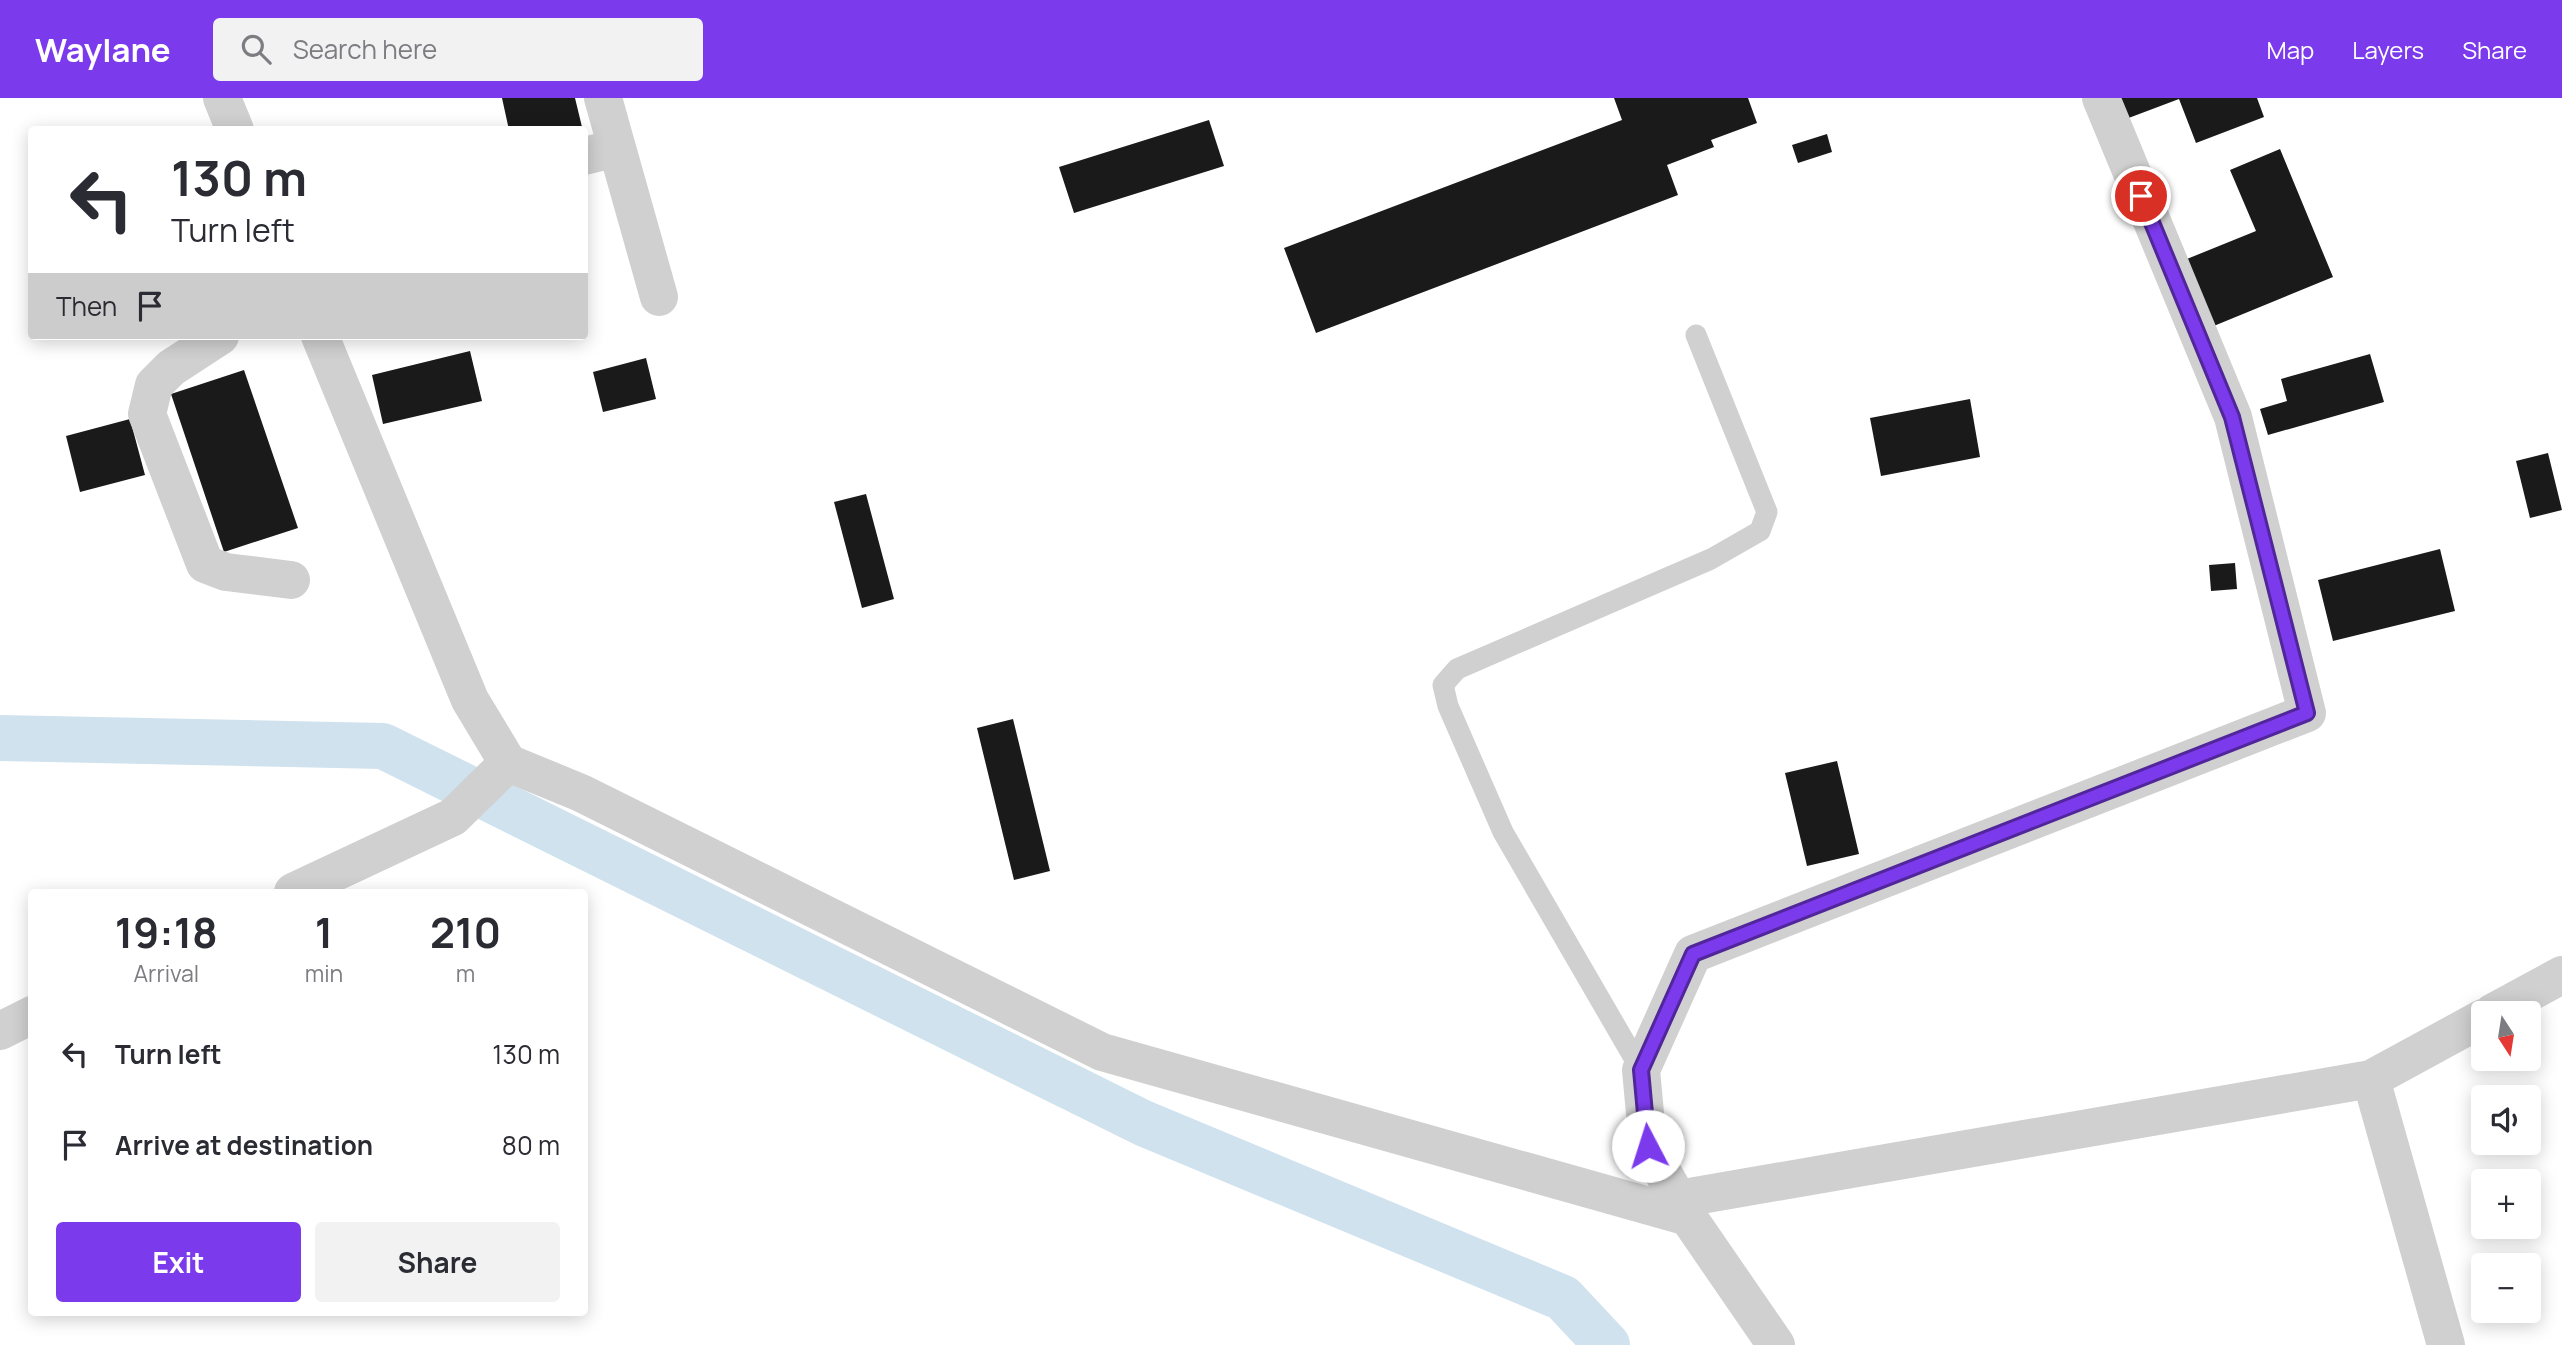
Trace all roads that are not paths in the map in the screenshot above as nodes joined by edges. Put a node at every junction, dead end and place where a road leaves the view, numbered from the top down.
1 (222, 98) edge
2 (603, 98) edge
3 (2101, 98) edge
4 (233, 126) edge
5 (601, 152) edge
6 (659, 297) dead end
7 (1696, 335) dead end
8 (214, 340) edge
9 (322, 340) edge
10 (291, 580) dead end
11 (507, 764) junction
12 (299, 889) edge
13 (2562, 975) edge
14 (2514, 1001) edge
15 (28, 1017) edge
16 (2471, 1025) edge
17 (0, 1031) edge
18 (1641, 1070) junction
19 (2371, 1079) junction
20 (1683, 1208) junction
21 (1776, 1345) edge
22 (2445, 1345) edge

1 - 4 street
2 - 5 street
3 - 18 street
5 - 6 street
7 - 18 lane
8 - 10 street
9 - 11 street
11 - 12 street
11 - 20 street
13 - 14 street
15 - 17 street
16 - 19 street
18 - 20 street
19 - 20 street
19 - 22 street
20 - 21 street

